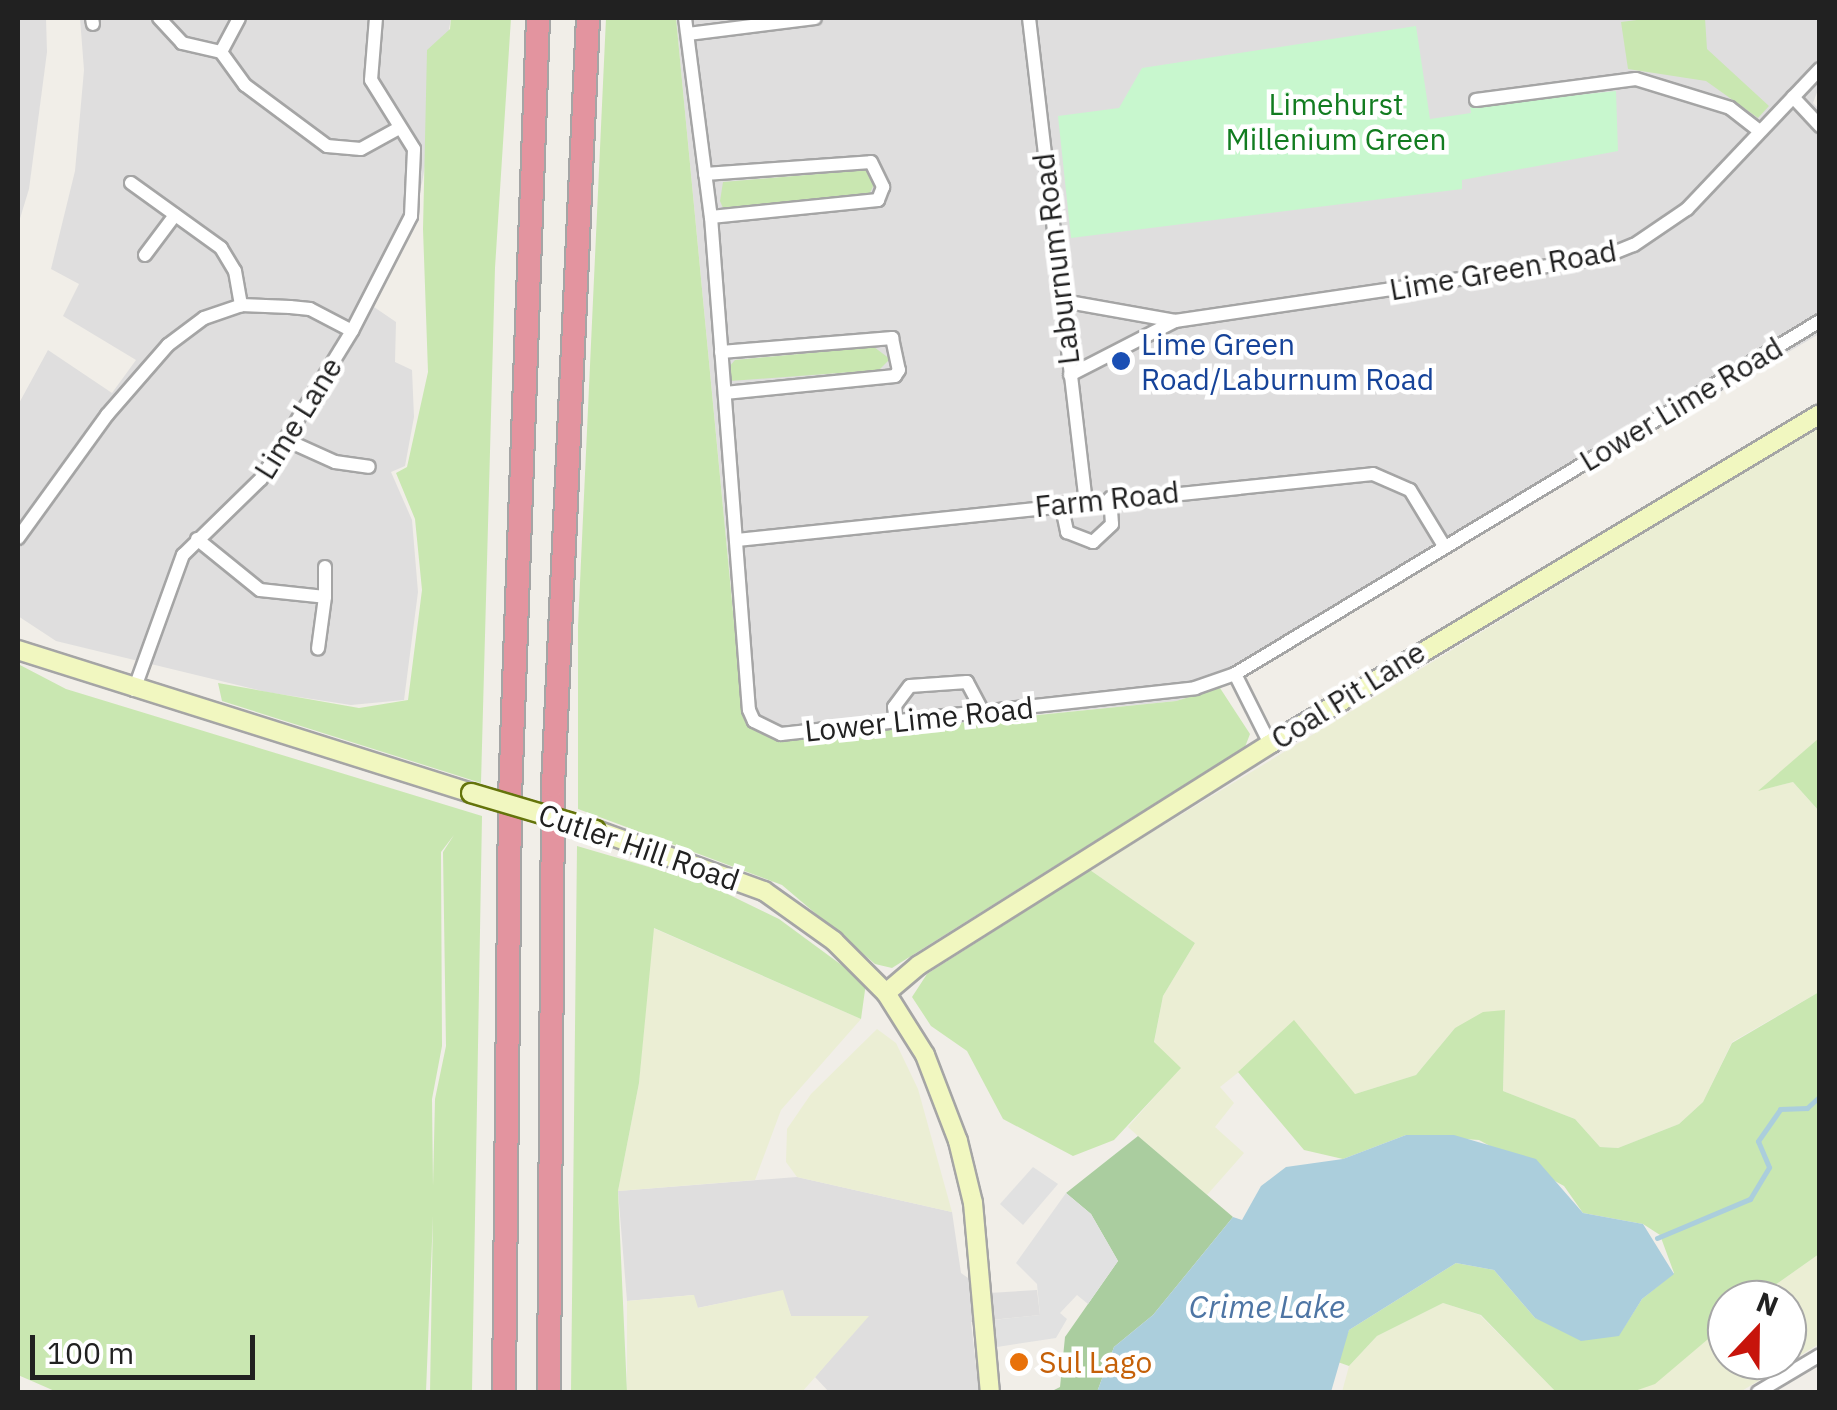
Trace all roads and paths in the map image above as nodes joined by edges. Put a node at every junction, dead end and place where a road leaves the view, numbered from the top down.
1 (159, 18) edge
2 (239, 18) edge
3 (376, 18) edge
4 (538, 18) edge
5 (588, 18) edge
6 (686, 18) edge
7 (815, 18) edge
8 (1029, 18) edge
9 (688, 34) junction
10 (222, 52) junction
11 (1820, 68) edge
12 (1792, 97) junction
13 (1476, 100) dead end
14 (1820, 126) edge
15 (399, 128) junction
16 (1759, 131) junction
17 (705, 174) junction
18 (131, 182) dead end
19 (175, 215) junction
20 (710, 217) junction
21 (144, 255) dead end
22 (1063, 301) junction
23 (241, 305) junction
24 (1175, 321) junction
25 (1820, 321) edge
26 (352, 331) junction
27 (721, 352) junction
28 (1070, 375) junction
29 (725, 393) junction
30 (1820, 414) edge
31 (284, 439) junction
32 (355, 447) dead end
33 (352, 465) junction
34 (368, 468) dead end
35 (1110, 498) junction
36 (1086, 500) junction
37 (1061, 503) junction
38 (18, 538) edge
39 (197, 540) junction
40 (736, 540) junction
41 (1444, 546) junction
42 (325, 567) dead end
43 (325, 597) junction
44 (18, 650) edge
45 (318, 650) dead end
46 (1235, 674) junction
47 (134, 690) junction
48 (984, 712) junction
49 (896, 722) junction
50 (1270, 744) junction
51 (886, 994) junction
52 (1820, 1355) edge
53 (504, 1392) edge
54 (549, 1392) edge
55 (990, 1392) edge
56 (1758, 1392) edge

1 - 10 street
2 - 10 street
3 - 15 street, Lime Lane
4 - 53 highway
5 - 54 highway
6 - 9 street, Lower Lime Road
7 - 9 street
8 - 22 street, Laburnum Road
9 - 17 street, Lower Lime Road
10 - 15 street
11 - 12 street, Lime Green Road
12 - 14 street
12 - 16 street, Lime Green Road
13 - 16 street
15 - 26 street, Lime Lane
16 - 24 street, Lime Green Road
17 - 20 street, Lower Lime Road
17 - 20 street
18 - 19 street
19 - 21 street
19 - 23 street
20 - 27 street, Lower Lime Road
22 - 24 street, Lime Green Road
22 - 28 street, Laburnum Road
23 - 26 street
23 - 38 street
24 - 28 street, Lime Green Road
25 - 41 street, Lower Lime Road
26 - 31 street, Lime Lane
27 - 29 street, Lower Lime Road
27 - 29 street
28 - 36 street, Laburnum Road
29 - 40 street, Lower Lime Road
30 - 50 street, Coal Pit Lane
31 - 33 street
31 - 39 street, Lime Lane
32 - 33 street
33 - 34 street
35 - 36 street, Farm Road
35 - 37 street
35 - 41 street, Farm Road
36 - 37 street, Farm Road
37 - 40 street, Farm Road
39 - 43 street
39 - 47 street, Lime Lane
40 - 49 street, Lower Lime Road
41 - 46 street, Lower Lime Road
42 - 43 street
43 - 45 street
44 - 47 street, Cutler Hill Road
46 - 48 street, Lower Lime Road
46 - 50 street
47 - 51 street, Cutler Hill Road, bridge
48 - 49 street, Lower Lime Road
48 - 49 street
50 - 51 street, Coal Pit Lane
51 - 55 street, Cutler Hill Road
52 - 56 street

